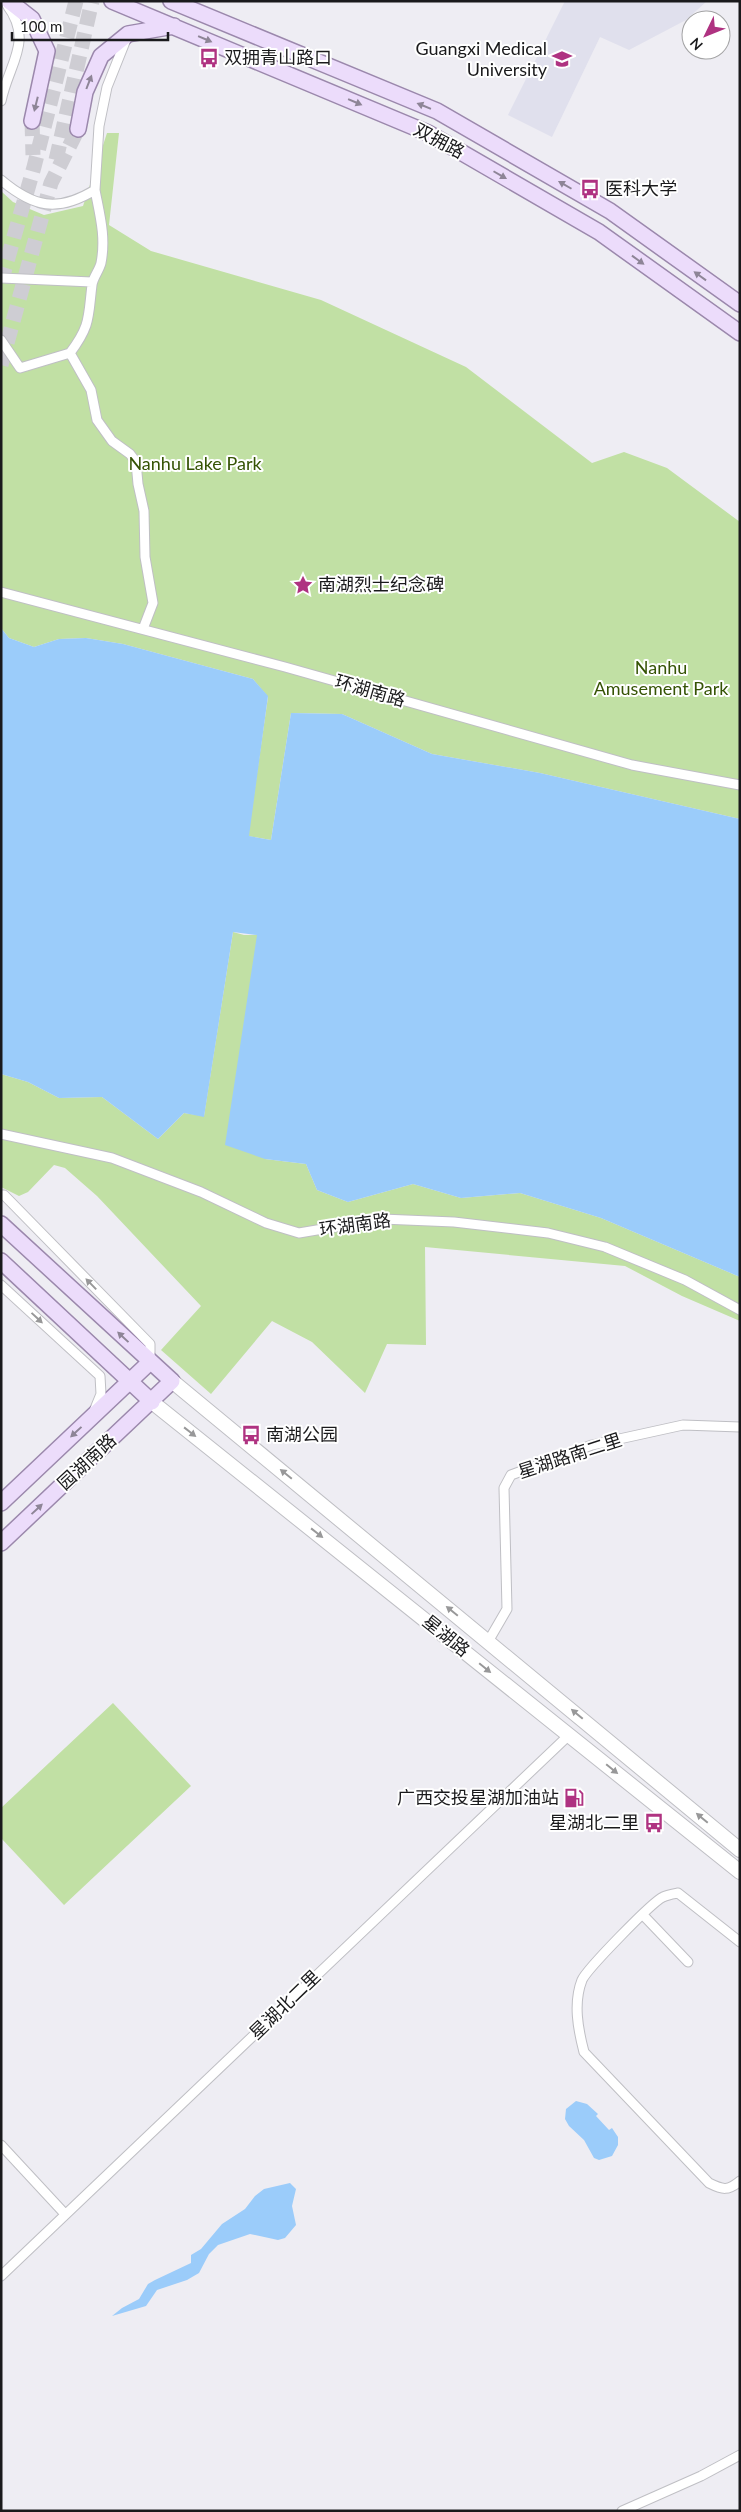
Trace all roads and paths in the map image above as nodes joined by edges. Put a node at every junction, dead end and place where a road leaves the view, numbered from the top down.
1 (4, 1) edge
2 (9, 1) edge
3 (112, 1) edge
4 (171, 1) edge
5 (174, 26) junction
6 (128, 34) junction
7 (1, 101) edge
8 (32, 121) tunnel mouth
9 (78, 129) tunnel mouth
10 (1, 180) edge
11 (95, 190) junction
12 (1, 278) edge
13 (92, 282) junction
14 (740, 304) edge
15 (740, 333) edge
16 (1, 340) edge
17 (70, 353) junction
18 (1, 592) edge
19 (143, 629) junction
20 (740, 785) edge
21 (1, 1134) edge
22 (2, 1194) edge
23 (1, 1224) edge
24 (1, 1261) edge
25 (1, 1285) edge
26 (740, 1310) edge
27 (150, 1362) junction
28 (130, 1381) junction
29 (172, 1381) junction
30 (152, 1402) junction
31 (92, 1418) junction
32 (740, 1427) edge
33 (1, 1502) edge
34 (1, 1543) edge
35 (489, 1640) junction
36 (569, 1735) junction
37 (740, 1850) edge
38 (740, 1872) edge
39 (643, 1915) junction
40 (740, 1942) edge
41 (688, 1962) dead end
42 (1, 2145) edge
43 (740, 2180) edge
44 (66, 2214) junction
45 (1, 2276) edge
46 (740, 2455) edge
47 (622, 2511) edge

1 - 7 street
2 -> 8 main road
3 - 5 main road, 双拥路
14 -> 4 main road, 双拥路
5 - 6 main road
5 -> 15 main road, 双拥路
9 -> 6 main road
6 - 11 street
10 - 11 street
11 - 13 street
12 - 13 street
13 - 17 street
16 - 17 street
17 - 19 street
18 - 19 street, 环湖南路
19 - 20 street, 环湖南路
21 - 26 street, 环湖南路
27 -> 22 street
27 -> 23 main road
24 - 28 main road
25 -> 31 street
27 - 28 main road, 园湖南路
27 - 29 main road
28 - 30 main road
28 - 31 main road, 园湖南路
29 - 30 main road, 园湖南路
35 -> 29 main road, 星湖路
34 -> 30 main road, 园湖南路
30 -> 36 main road, 星湖路
31 -> 33 main road, 园湖南路
32 - 35 street, 星湖路南二里
37 -> 35 main road, 星湖路
36 -> 38 main road, 星湖路
36 - 44 street, 星湖北二里
39 - 40 street
39 - 41 street
39 - 43 street
42 - 44 street
44 - 45 street, 星湖北二里
46 - 47 street

